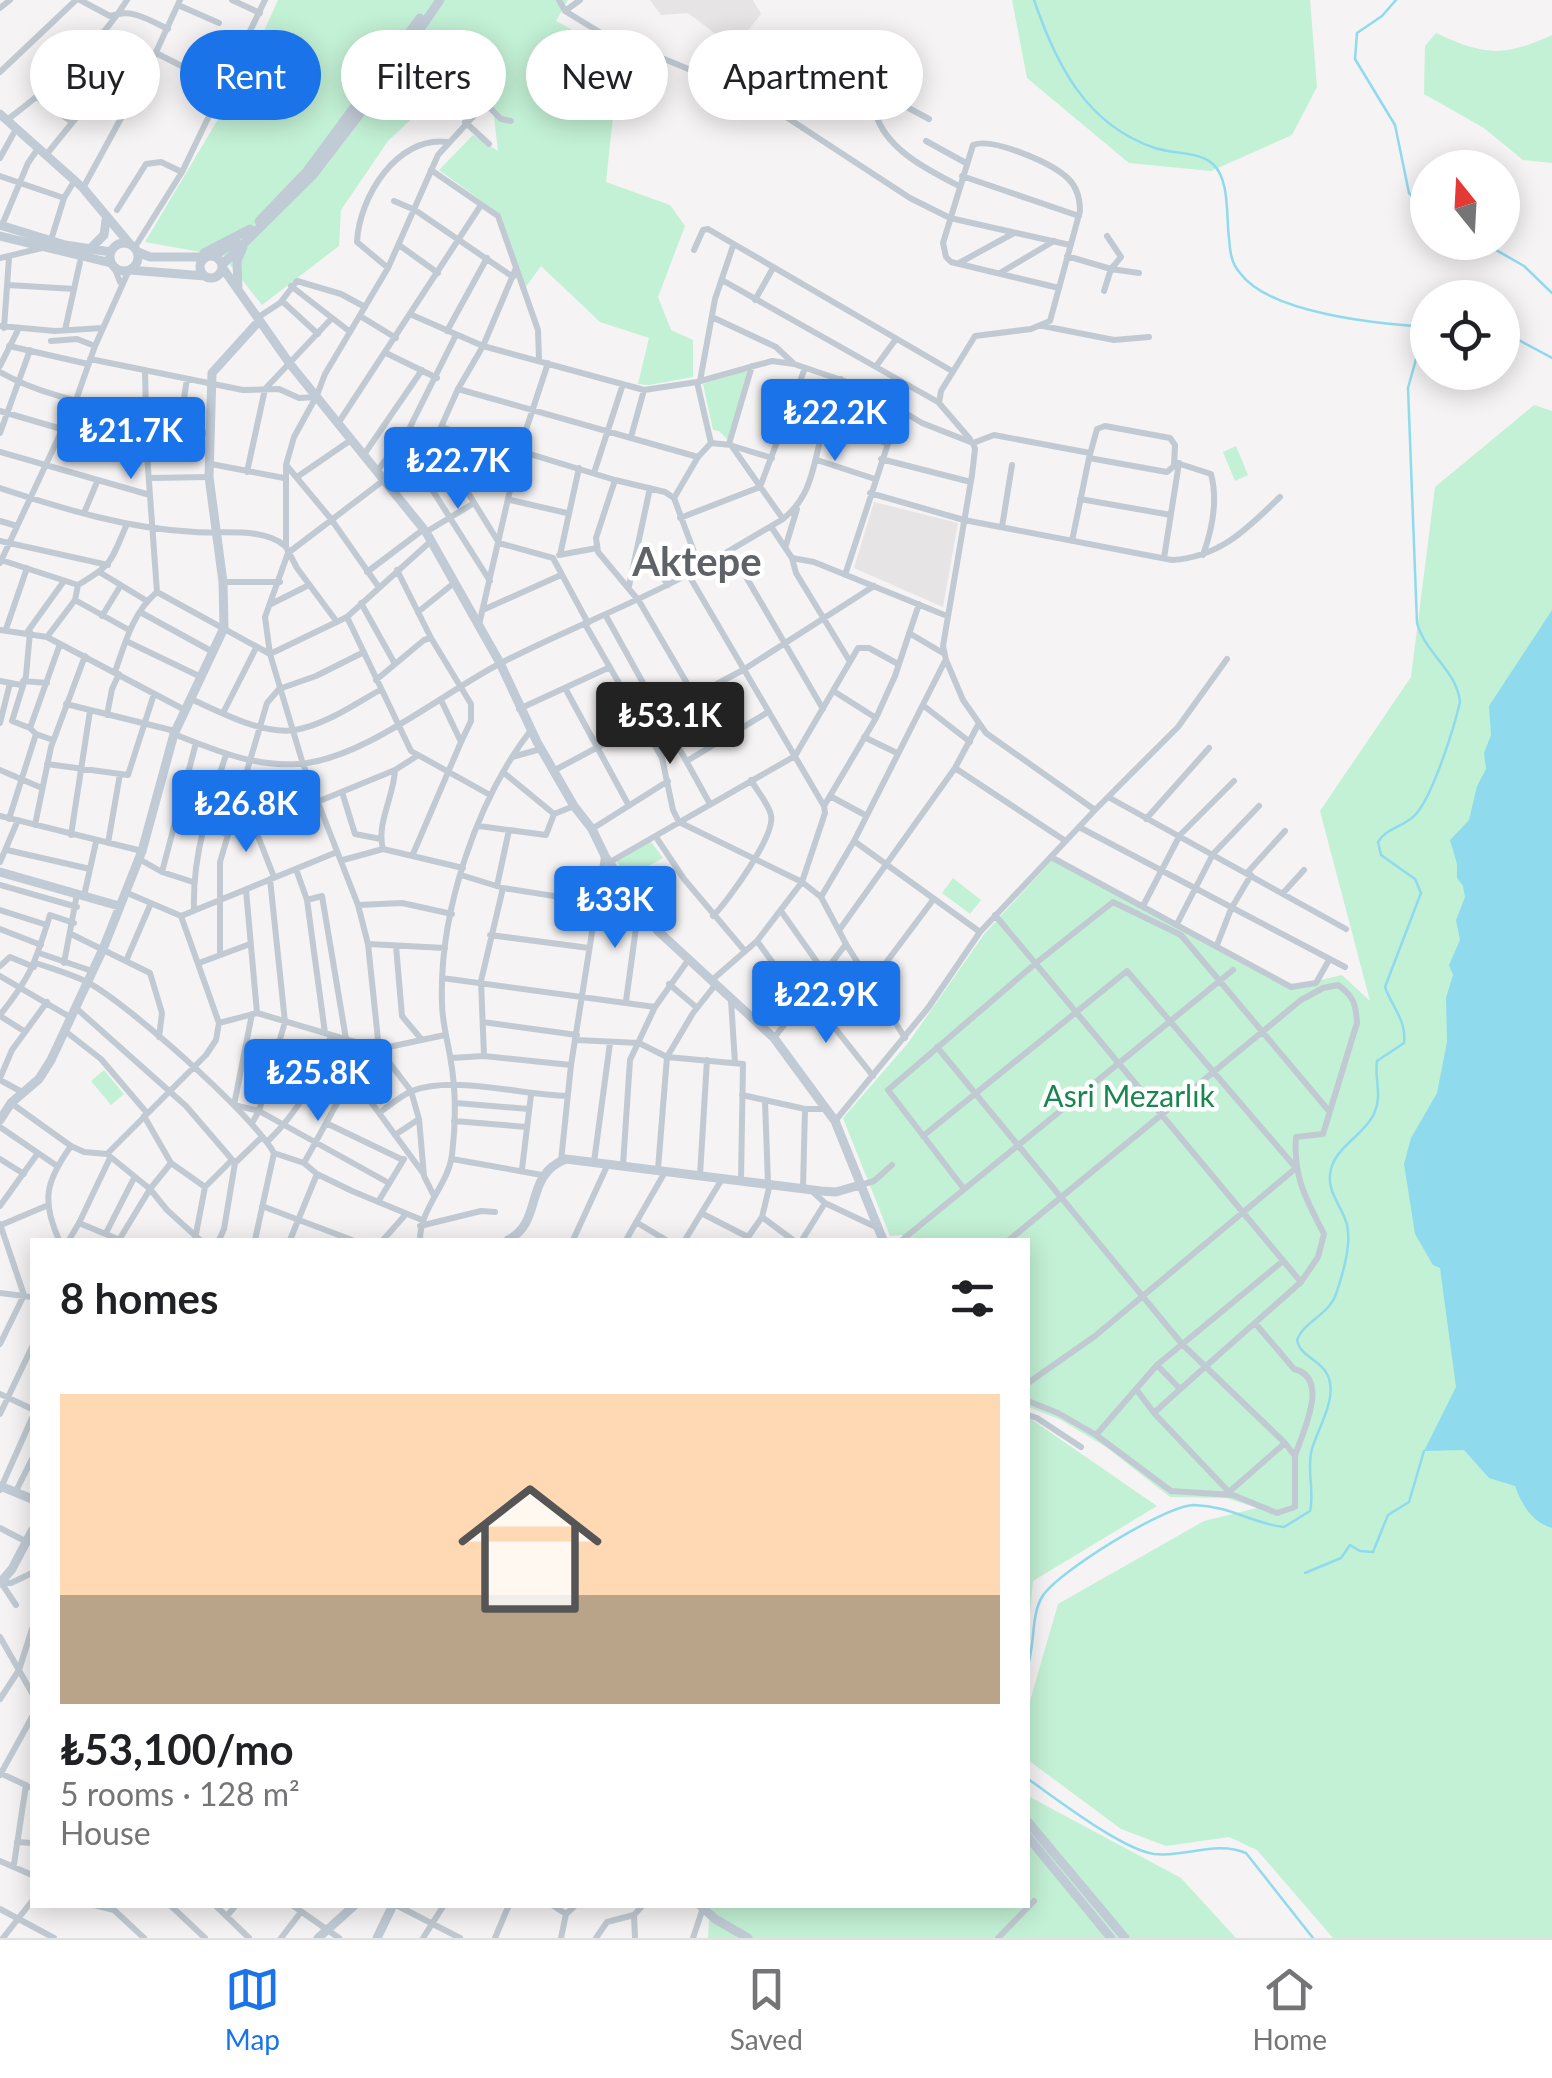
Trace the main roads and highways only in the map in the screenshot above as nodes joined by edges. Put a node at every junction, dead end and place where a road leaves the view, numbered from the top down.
1 (436, 0) edge
2 (3, 117) edge
3 (105, 212) junction
4 (112, 226) junction
5 (1, 229) edge
6 (249, 233) junction
7 (134, 247) junction
8 (90, 249) junction
9 (210, 256) junction
10 (112, 257) junction
11 (191, 257) junction
12 (222, 266) junction
13 (129, 270) junction
14 (208, 277) junction
15 (238, 293) junction
16 (258, 319) junction
17 (0, 872) edge
18 (120, 906) junction
19 (0, 1121) edge
20 (860, 1185) junction
21 (879, 1236) edge
22 (516, 1238) edge
23 (0, 1487) edge
24 (30, 1498) edge
25 (30, 1536) edge
26 (0, 1583) edge
27 (1030, 1824) edge
28 (1030, 1839) edge
29 (352, 1908) edge
30 (392, 1908) edge
31 (704, 1908) edge
32 (322, 1934) edge
33 (377, 1938) edge
34 (748, 1938) edge
35 (1111, 1938) edge
36 (1124, 1938) edge

1 - 6 main road
2 - 3 main road
3 - 4 main road
3 - 8 main road
4 - 7 main road
4 - 10 main road
5 - 8 main road
5 - 10 main road
6 - 9 main road
6 - 11 main road
6 - 12 main road
6 - 15 main road
7 - 10 main road
7 - 11 main road
7 - 13 main road
8 - 10 main road
9 - 11 main road
9 - 12 main road
9 - 14 main road
10 - 13 main road
12 - 14 main road
12 - 15 main road
13 - 14 main road
14 - 15 main road
15 - 16 main road
16 - 18 main road
16 - 20 main road
17 - 18 main road
18 - 19 main road
20 - 21 main road
20 - 22 main road
23 - 24 main road
25 - 26 main road
27 - 36 main road
28 - 35 main road
29 - 32 main road
30 - 33 main road
31 - 34 main road

